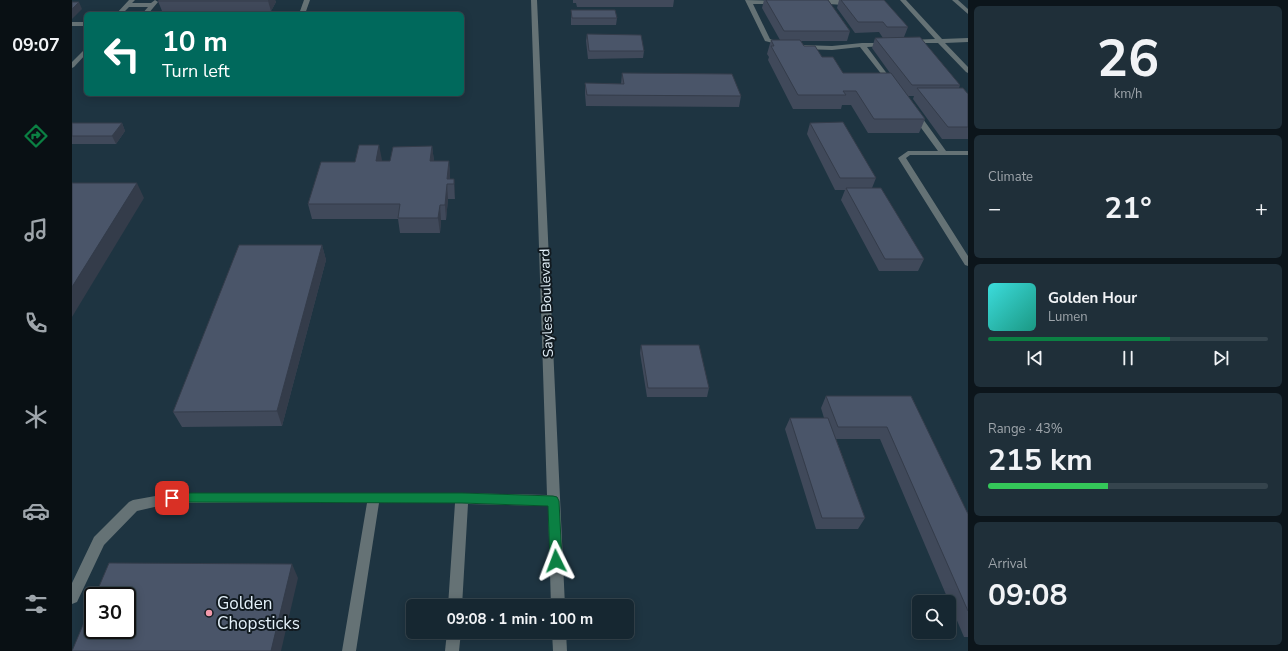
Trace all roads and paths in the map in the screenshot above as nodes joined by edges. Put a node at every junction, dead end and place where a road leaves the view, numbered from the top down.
1 (308, 0) edge
2 (534, 0) edge
3 (842, 0) edge
4 (903, 0) edge
5 (955, 0) edge
6 (748, 1) edge
7 (130, 2) edge
8 (154, 2) edge
9 (780, 2) edge
10 (812, 2) edge
11 (121, 12) edge
12 (146, 12) edge
13 (303, 12) edge
14 (968, 12) edge
15 (72, 24) edge
16 (84, 24) edge
17 (968, 40) edge
18 (940, 41) junction
19 (893, 43) edge
20 (901, 43) edge
21 (862, 45) junction
22 (789, 47) edge
23 (796, 47) edge
24 (84, 52) edge
25 (72, 66) edge
26 (968, 71) edge
27 (896, 89) edge
28 (910, 108) edge
29 (944, 153) junction
30 (968, 153) edge
31 (968, 263) edge
32 (374, 498) junction
33 (462, 498) junction
34 (553, 501) junction
35 (72, 597) edge
36 (455, 599) edge
37 (558, 599) edge
38 (453, 639) edge
39 (559, 639) edge
40 (349, 651) edge
41 (452, 651) edge
42 (560, 651) edge

1 - 13 street
2 - 34 street, Sayles Boulevard
3 - 10 street
4 - 18 street
5 - 14 street
6 - 9 street
6 - 22 street
7 - 8 street
7 - 11 street
8 - 12 street
15 - 16 street
17 - 18 street
18 - 20 street
18 - 26 street
19 - 21 street
21 - 23 street
21 - 27 street
24 - 25 street
28 - 29 street
29 - 30 street
29 - 31 street
32 - 33 street
32 - 35 street
32 - 40 street
33 - 34 street
33 - 36 street
34 - 37 street, Sayles Boulevard
38 - 41 street
39 - 42 street

